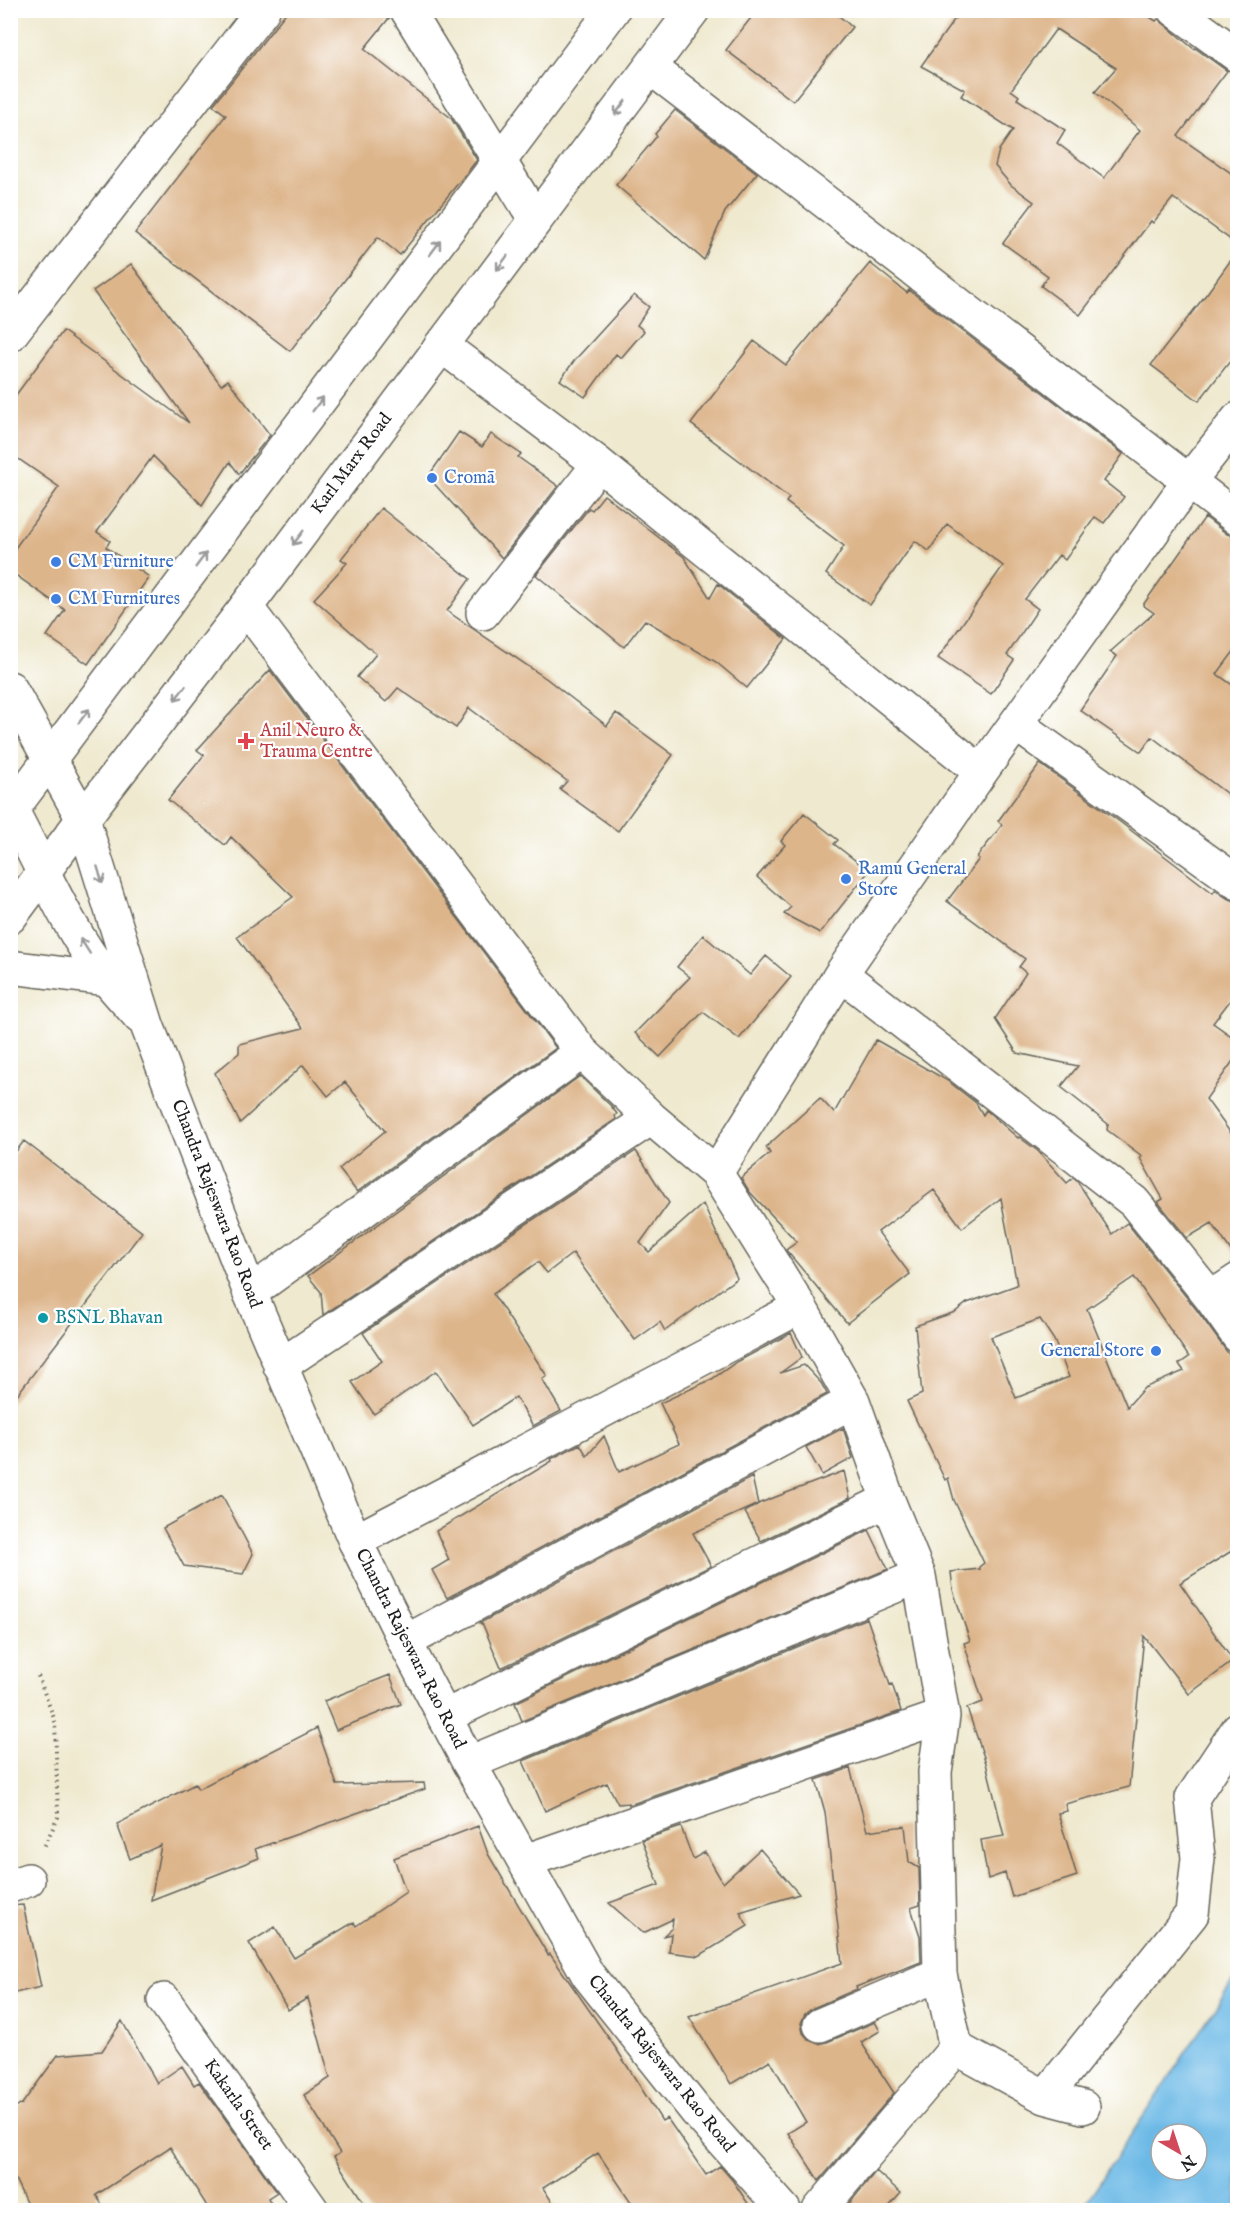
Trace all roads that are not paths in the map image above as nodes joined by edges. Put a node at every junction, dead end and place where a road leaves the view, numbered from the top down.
1 (263, 10) edge
2 (407, 10) edge
3 (613, 10) edge
4 (693, 10) edge
5 (1175, 10) edge
6 (1238, 56) edge
7 (651, 68) junction
8 (500, 163) junction
9 (535, 219) junction
10 (10, 335) edge
11 (441, 345) junction
12 (1238, 419) edge
13 (598, 464) junction
14 (1189, 481) junction
15 (1238, 519) edge
16 (246, 607) junction
17 (483, 614) dead end
18 (10, 688) edge
19 (1016, 724) junction
20 (52, 759) junction
21 (981, 772) junction
22 (11, 810) edge
23 (83, 819) junction
24 (43, 872) junction
25 (1238, 883) edge
26 (10, 917) edge
27 (10, 967) edge
28 (842, 974) junction
29 (106, 978) junction
30 (147, 1025) junction
31 (582, 1052) junction
32 (651, 1118) junction
33 (716, 1173) junction
34 (1238, 1280) edge
35 (250, 1293) junction
36 (1211, 1298) junction
37 (800, 1307) junction
38 (1238, 1336) edge
39 (280, 1366) junction
40 (853, 1401) junction
41 (888, 1500) junction
42 (355, 1541) junction
43 (919, 1576) junction
44 (405, 1642) junction
45 (943, 1716) junction
46 (444, 1717) junction
47 (1238, 1729) edge
48 (468, 1763) junction
49 (525, 1862) junction
50 (940, 1974) junction
51 (164, 2000) dead end
52 (820, 2025) dead end
53 (956, 2048) junction
54 (1045, 2097) junction
55 (1083, 2107) dead end
56 (312, 2211) edge
57 (784, 2211) edge
58 (819, 2211) edge

1 - 10 street
2 - 8 street
3 - 8 street
4 - 7 street, Karl Marx Road
5 - 6 street
7 -> 9 street, Karl Marx Road
7 - 14 street
8 - 9 street
20 -> 8 street
9 -> 11 street, Karl Marx Road
11 - 13 street
11 -> 16 street, Karl Marx Road
12 - 14 street
13 - 17 street
13 - 21 street
14 - 15 street
14 - 19 street
16 -> 23 street, Karl Marx Road
16 - 31 street
18 - 20 street, Chandra Rajeswara Rao Road
19 - 21 street
19 - 25 street
20 - 22 street
20 - 23 street, Chandra Rajeswara Rao Road
21 - 28 street
22 - 24 street
23 - 24 street, Karl Marx Road
23 -> 30 street, Chandra Rajeswara Rao Road
24 - 26 street, Karl Marx Road
29 -> 24 street
27 - 29 street
28 - 33 street
28 - 36 street
29 - 30 street
30 - 35 street, Chandra Rajeswara Rao Road
31 - 32 street
31 - 35 street
32 - 33 street
32 - 39 street
33 - 37 street
34 - 36 street
35 - 39 street, Chandra Rajeswara Rao Road
36 - 38 street
37 - 40 street
37 - 42 street
39 - 42 street, Chandra Rajeswara Rao Road
40 - 41 street
40 - 44 street
41 - 43 street
41 - 46 street
42 - 44 street, Chandra Rajeswara Rao Road
43 - 45 street
43 - 48 street
44 - 46 street, Chandra Rajeswara Rao Road
45 - 49 street
45 - 50 street
46 - 48 street, Chandra Rajeswara Rao Road
47 - 54 street
48 - 49 street, Chandra Rajeswara Rao Road
49 - 57 street, Chandra Rajeswara Rao Road
50 - 52 street
50 - 53 street
51 - 56 street, Kakarla Street
53 - 54 street
53 - 58 street
54 - 55 street

